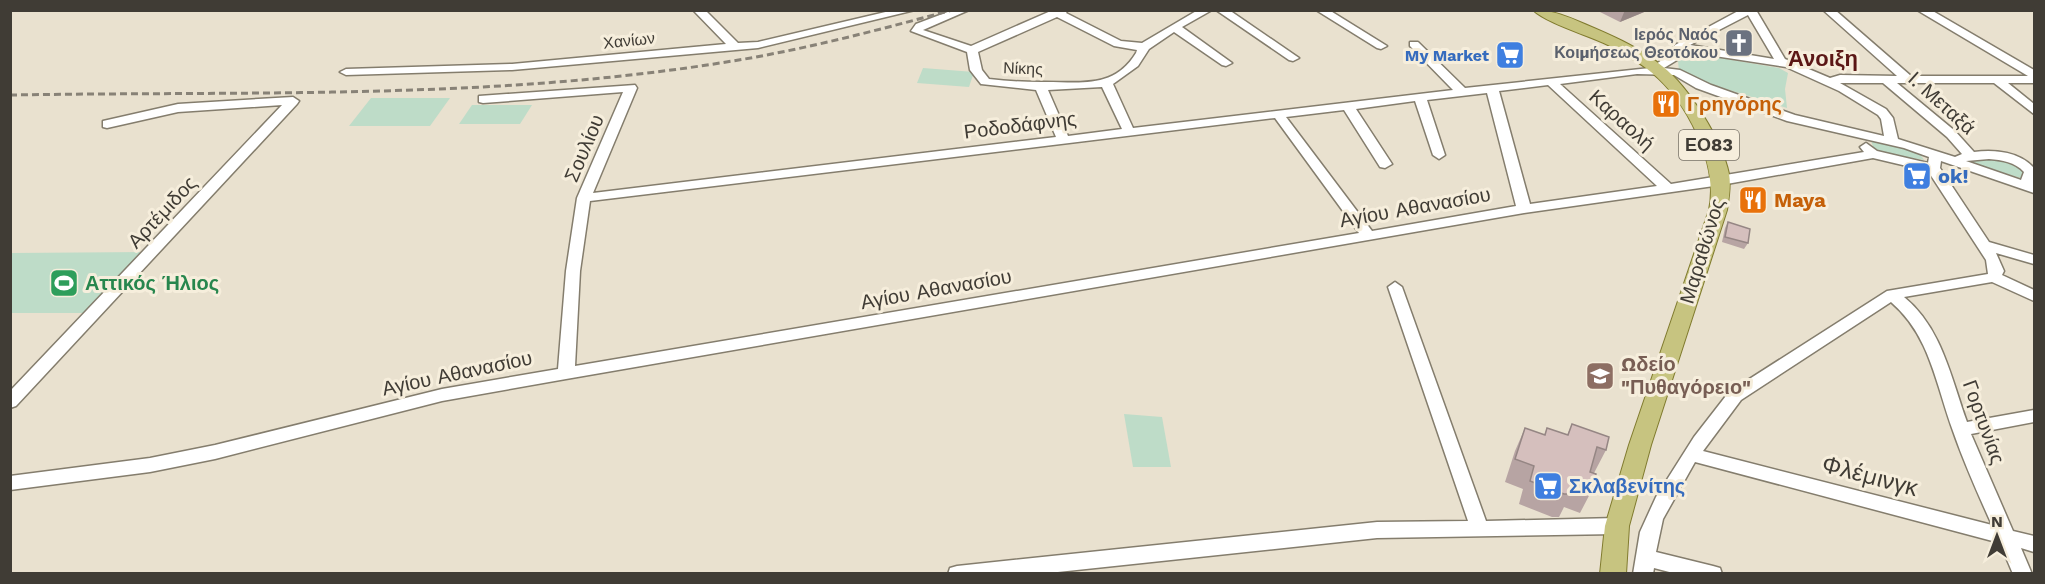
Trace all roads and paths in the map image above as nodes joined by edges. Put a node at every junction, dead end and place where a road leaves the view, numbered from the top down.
1 (698, 10) edge
2 (910, 10) edge
3 (964, 10) edge
4 (1206, 10) edge
5 (1221, 10) edge
6 (1321, 10) edge
7 (1540, 10) edge
8 (1750, 10) edge
9 (1828, 10) edge
10 (1922, 10) edge
11 (1061, 12) edge
12 (1174, 27) junction
13 (1414, 44) dead end
14 (1381, 46) dead end
15 (735, 47) junction
16 (1144, 47) junction
17 (1679, 47) junction
18 (972, 50) junction
19 (1293, 58) dead end
20 (1673, 58) junction
21 (1226, 63) dead end
22 (1786, 64) junction
23 (2029, 68) edge
24 (346, 72) dead end
25 (1665, 73) junction
26 (2034, 75) edge
27 (1887, 80) junction
28 (1909, 80) junction
29 (1997, 80) junction
30 (2034, 80) edge
31 (1106, 82) junction
32 (1551, 82) junction
33 (1828, 82) junction
34 (1040, 85) junction
35 (1492, 89) junction
36 (1462, 92) junction
37 (1420, 97) junction
38 (483, 99) dead end
39 (1348, 106) junction
40 (2034, 110) edge
41 (1278, 114) junction
42 (107, 124) dead end
43 (1130, 132) junction
44 (1862, 136) junction
45 (1064, 140) junction
46 (1892, 142) junction
47 (1873, 154) junction
48 (1439, 155) dead end
49 (1970, 156) junction
50 (1934, 162) junction
51 (2028, 162) edge
52 (1385, 164) dead end
53 (1958, 164) junction
54 (1721, 181) junction
55 (2030, 187) edge
56 (1667, 188) junction
57 (584, 198) junction
58 (1524, 209) junction
59 (1369, 237) junction
60 (1985, 246) junction
61 (2034, 259) edge
62 (1994, 277) junction
63 (1395, 287) dead end
64 (1892, 295) junction
65 (2034, 296) edge
66 (566, 373) junction
67 (10, 402) edge
68 (2034, 416) edge
69 (1961, 429) junction
70 (1693, 455) junction
71 (10, 483) edge
72 (1617, 526) junction
73 (1480, 530) junction
74 (2007, 537) junction
75 (2034, 544) edge
76 (1644, 566) edge
77 (957, 573) edge
78 (1613, 573) edge
79 (1713, 573) edge
80 (2023, 573) edge

1 - 15 street
2 - 15 street, Χανίων
3 - 18 street
4 - 12 street
5 - 19 street
6 - 14 street
7 - 25 main road, Μαραθώνος / ΕΟ83
8 - 17 street
8 - 22 street
9 - 28 street
10 - 23 street
11 - 16 street
11 - 18 street, Νίκης
12 - 16 street
12 - 21 street
13 - 36 street
15 - 24 street, Χανίων
16 - 31 street
17 - 20 street
17 - 22 street
18 - 34 street, Νίκης
20 - 25 street
20 - 25 street
22 - 33 street
23 - 26 street
25 - 32 street, Ροδοδάφνης
25 - 44 street
25 - 54 main road, Μαραθώνος / ΕΟ83
27 - 28 street
27 - 33 street
27 - 49 street, Ι. Μεταξά
28 - 29 street
29 - 30 street
29 - 40 street
31 - 34 street, Νίκης
31 - 43 street
32 - 35 street, Ροδοδάφνης
32 - 56 street, Καραολή
33 - 46 street
34 - 45 street
35 - 36 street, Ροδοδάφνης
35 - 58 street
36 - 37 street, Ροδοδάφνης
37 - 39 street, Ροδοδάφνης
37 - 48 street
38 - 57 street, Σουλίου
39 - 41 street, Ροδοδάφνης
39 - 52 street
41 - 43 street, Ροδοδάφνης
41 - 59 street
42 - 67 street, Αρτέμιδος
43 - 45 street, Ροδοδάφνης
44 - 46 street
44 - 47 street
45 - 57 street, Ροδοδάφνης
46 - 50 street
47 - 50 street
47 - 54 street, Αγίου Αθανασίου
49 - 51 street
49 - 53 street
50 - 53 street
50 - 60 street
51 - 55 street
53 - 55 street
54 - 56 street, Αγίου Αθανασίου
54 - 72 main road, Μαραθώνος / ΕΟ83
56 - 58 street, Αγίου Αθανασίου
57 - 66 street, Σουλίου
58 - 59 street, Αγίου Αθανασίου
59 - 66 street, Αγίου Αθανασίου
60 - 61 street
60 - 62 street
62 - 64 street
62 - 65 street
63 - 73 street
64 - 69 street, Γορτυνίας
64 - 70 street
66 - 71 street, Αγίου Αθανασίου
68 - 69 street
69 - 74 street, Γορτυνίας
70 - 74 street, Φλέμινγκ
70 - 76 street
72 - 73 street
72 - 78 main road, Μαραθώνος / ΕΟ83
73 - 77 street
74 - 75 street, Φλέμινγκ
74 - 80 street, Γορτυνίας
76 - 79 street

